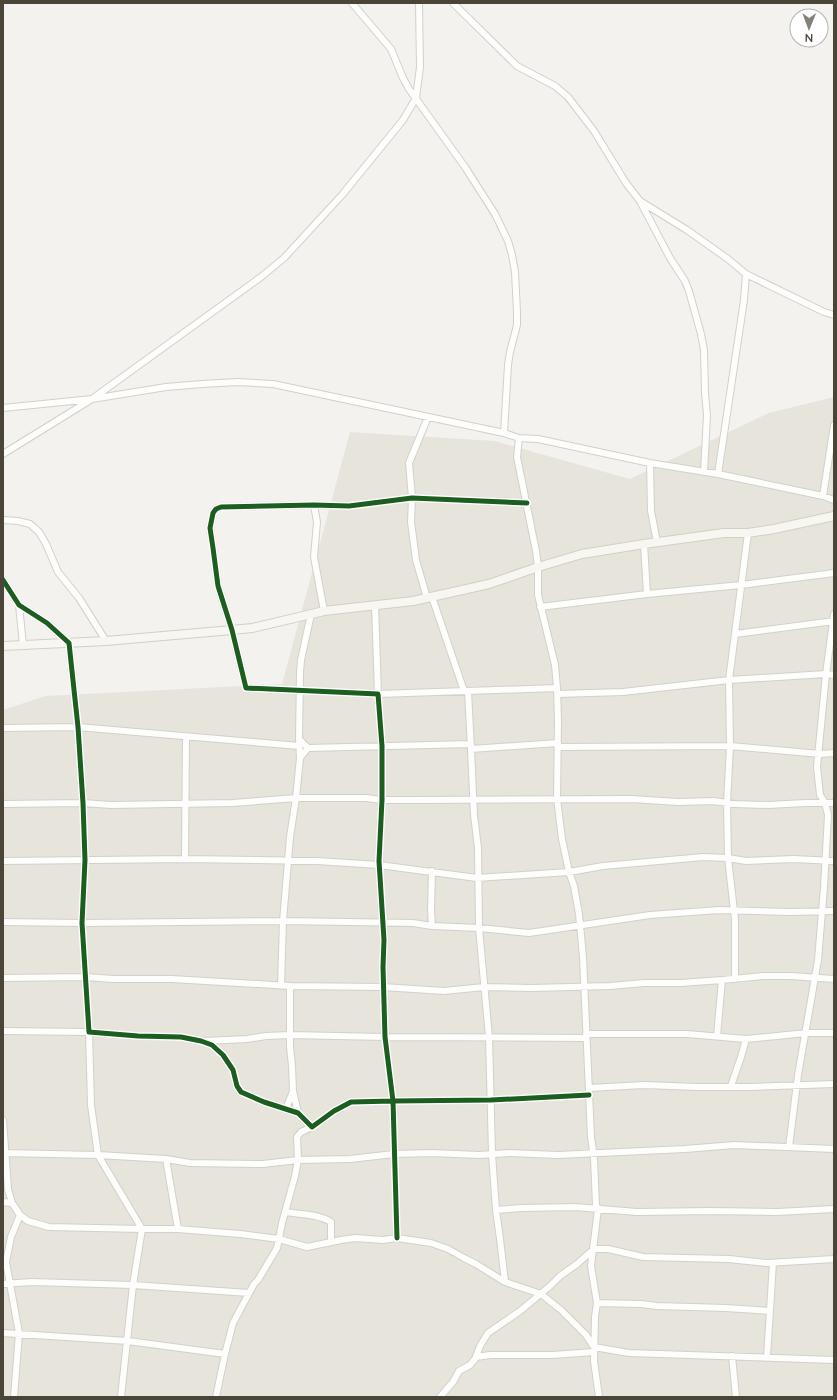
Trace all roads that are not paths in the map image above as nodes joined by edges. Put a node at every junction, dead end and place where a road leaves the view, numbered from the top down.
1 (352, 3) edge
2 (419, 3) edge
3 (453, 3) edge
4 (416, 98) junction
5 (640, 201) junction
6 (746, 274) junction
7 (834, 315) edge
8 (92, 399) junction
9 (3, 408) edge
10 (428, 417) junction
11 (834, 425) edge
12 (504, 433) junction
13 (519, 438) junction
14 (3, 454) edge
15 (650, 463) junction
16 (704, 472) junction
17 (718, 474) junction
18 (823, 496) junction
19 (412, 498) junction
20 (834, 500) edge
21 (526, 503) junction
22 (314, 504) junction
23 (834, 516) edge
24 (3, 520) edge
25 (748, 533) junction
26 (657, 542) junction
27 (644, 544) junction
28 (538, 567) junction
29 (834, 573) edge
30 (3, 580) edge
31 (741, 586) junction
32 (648, 594) junction
33 (429, 597) junction
34 (19, 605) junction
35 (375, 605) junction
36 (540, 607) junction
37 (324, 611) junction
38 (311, 614) junction
39 (834, 614) edge
40 (833, 621) edge
41 (232, 630) junction
42 (735, 634) junction
43 (106, 641) junction
44 (69, 643) junction
45 (3, 646) edge
46 (23, 646) junction
47 (826, 674) junction
48 (834, 675) edge
49 (729, 680) junction
50 (300, 691) junction
51 (466, 691) junction
52 (558, 691) junction
53 (378, 694) junction
54 (78, 727) junction
55 (3, 728) edge
56 (186, 737) junction
57 (299, 739) junction
58 (558, 745) junction
59 (299, 746) junction
60 (382, 746) junction
61 (471, 746) junction
62 (730, 746) junction
63 (308, 748) junction
64 (834, 753) edge
65 (820, 754) junction
66 (300, 758) junction
67 (296, 798) junction
68 (557, 799) junction
69 (382, 800) junction
70 (473, 800) junction
71 (83, 803) junction
72 (727, 803) junction
73 (825, 803) junction
74 (834, 803) edge
75 (3, 804) edge
76 (185, 804) junction
77 (728, 858) junction
78 (185, 859) junction
79 (85, 860) junction
80 (3, 861) edge
81 (289, 861) junction
82 (825, 861) junction
83 (834, 861) edge
84 (379, 865) junction
85 (432, 871) junction
86 (569, 872) junction
87 (477, 878) junction
88 (733, 910) junction
89 (822, 911) junction
90 (834, 911) edge
91 (283, 921) junction
92 (3, 922) edge
93 (82, 923) junction
94 (382, 923) junction
95 (580, 924) junction
96 (432, 926) junction
97 (479, 928) junction
98 (86, 977) junction
99 (816, 977) junction
100 (3, 978) edge
101 (735, 978) junction
102 (834, 979) edge
103 (722, 980) junction
104 (281, 985) junction
105 (290, 986) junction
106 (383, 987) junction
107 (584, 987) junction
108 (484, 988) junction
109 (3, 1031) edge
110 (89, 1032) junction
111 (806, 1033) junction
112 (834, 1033) edge
113 (290, 1035) junction
114 (586, 1036) junction
115 (717, 1036) junction
116 (385, 1037) junction
117 (489, 1037) junction
118 (746, 1039) junction
119 (201, 1041) junction
120 (834, 1084) edge
121 (796, 1085) junction
122 (732, 1086) junction
123 (293, 1091) junction
124 (589, 1091) junction
125 (491, 1100) junction
126 (393, 1101) junction
127 (286, 1109) junction
128 (298, 1113) junction
129 (3, 1120) edge
130 (312, 1126) junction
131 (789, 1147) junction
132 (834, 1149) edge
133 (4, 1153) edge
134 (394, 1154) junction
135 (492, 1154) junction
136 (593, 1154) junction
137 (98, 1155) junction
138 (166, 1158) junction
139 (298, 1160) junction
140 (3, 1202) edge
141 (12, 1202) junction
142 (598, 1209) junction
143 (834, 1209) edge
144 (496, 1210) junction
145 (285, 1212) junction
146 (20, 1215) junction
147 (178, 1228) junction
148 (142, 1229) junction
149 (397, 1238) junction
150 (279, 1239) junction
151 (331, 1242) junction
152 (594, 1249) junction
153 (834, 1259) edge
154 (773, 1263) junction
155 (505, 1282) junction
156 (10, 1283) junction
157 (3, 1284) edge
158 (133, 1285) junction
159 (249, 1293) junction
160 (541, 1294) junction
161 (597, 1303) junction
162 (770, 1311) junction
163 (3, 1333) edge
164 (19, 1333) junction
165 (128, 1341) junction
166 (594, 1350) junction
167 (225, 1354) junction
168 (732, 1356) junction
169 (476, 1357) junction
170 (767, 1357) junction
171 (834, 1360) edge
172 (14, 1397) edge
173 (121, 1397) edge
174 (216, 1397) edge
175 (440, 1397) edge
176 (599, 1397) edge
177 (736, 1397) edge

1 - 4 street
2 - 4 street
3 - 5 street
4 - 8 street
4 - 12 street
5 - 6 street
5 - 16 street
6 - 7 street
6 - 17 street
8 - 9 street
8 - 10 street
8 - 14 street
10 - 12 street
10 - 19 street
11 - 18 street
12 - 13 street
13 - 15 street
13 - 21 street
15 - 16 street
15 - 26 street
16 - 17 street
17 - 18 street
18 - 20 street
19 - 21 street
19 - 22 street
19 - 33 street
21 - 28 street
22 - 37 street
22 - 41 street
23 - 25 street
24 - 43 street
25 - 26 street
25 - 31 street
26 - 27 street
27 - 28 street
27 - 32 street
28 - 33 street
28 - 36 street
29 - 31 street
30 - 34 street
31 - 32 street
31 - 42 street
32 - 36 street
33 - 35 street
33 - 51 street
34 - 44 street
34 - 46 street
35 - 37 street
35 - 53 street
36 - 52 street
37 - 38 street
38 - 41 street
38 - 50 street
39 - 40 street
40 - 42 street
40 - 47 street
41 - 43 street
41 - 50 street
42 - 49 street
43 - 44 street
44 - 46 street
44 - 54 street
45 - 46 street
47 - 48 street
47 - 49 street
47 - 65 street
49 - 52 street
49 - 62 street
50 - 53 street
50 - 57 street
51 - 52 street
51 - 53 street
51 - 61 street
52 - 58 street
53 - 60 street
54 - 55 street
54 - 56 street
54 - 71 street
56 - 59 street
56 - 76 street
57 - 59 street
57 - 63 street
58 - 61 street
58 - 62 street
58 - 68 street
59 - 66 street
60 - 61 street
60 - 63 street
60 - 69 street
61 - 70 street
62 - 65 street
62 - 72 street
63 - 66 street
64 - 65 street
65 - 73 street
66 - 67 street
67 - 69 street
67 - 76 street
67 - 81 street
68 - 70 street
68 - 72 street
68 - 86 street
69 - 70 street
69 - 84 street
70 - 87 street
71 - 75 street
71 - 76 street
71 - 79 street
72 - 73 street
72 - 77 street
73 - 74 street
73 - 82 street
76 - 78 street
77 - 82 street
77 - 86 street
77 - 88 street
78 - 79 street
78 - 81 street
79 - 80 street
79 - 93 street
81 - 84 street
81 - 91 street
82 - 83 street
82 - 89 street
84 - 85 street
84 - 94 street
85 - 87 street
85 - 96 street
86 - 87 street
86 - 95 street
87 - 97 street
88 - 89 street
88 - 95 street
88 - 101 street
89 - 90 street
89 - 99 street
91 - 93 street
91 - 94 street
91 - 104 street
92 - 93 street
93 - 98 street
94 - 96 street
94 - 106 street
95 - 97 street
95 - 107 street
96 - 97 street
97 - 108 street
98 - 100 street
98 - 104 street
98 - 110 street
99 - 101 street
99 - 102 street
99 - 111 street
101 - 103 street
103 - 107 street
103 - 115 street
104 - 105 street
105 - 106 street
105 - 113 street
106 - 108 street
106 - 116 street
107 - 108 street
107 - 114 street
108 - 117 street
109 - 110 street
110 - 119 street
110 - 137 street
111 - 112 street
111 - 118 street
111 - 121 street
113 - 116 street
113 - 119 street
113 - 123 street
114 - 115 street
114 - 117 street
114 - 124 street
115 - 118 street
116 - 117 street
116 - 126 street
117 - 125 street
118 - 122 street
119 - 127 street
120 - 121 street
121 - 122 street
121 - 131 street
122 - 124 street
123 - 127 street
123 - 128 street
124 - 125 street
124 - 136 street
125 - 126 street
125 - 135 street
126 - 130 street
126 - 134 street
127 - 128 street
128 - 130 street
129 - 133 street
130 - 139 street
131 - 132 street
131 - 136 street
133 - 137 street
133 - 141 street
134 - 135 street
134 - 139 street
134 - 149 street
135 - 136 street
135 - 144 street
136 - 142 street
137 - 138 street
137 - 148 street
138 - 139 street
138 - 147 street
139 - 145 street
140 - 141 street
141 - 146 street
142 - 143 street
142 - 144 street
142 - 152 street
144 - 155 street
145 - 150 street
145 - 151 street
146 - 148 street
146 - 156 street
147 - 148 street
147 - 150 street
148 - 158 street
149 - 151 street
149 - 155 street
150 - 151 street
150 - 159 street
152 - 154 street
152 - 160 street
152 - 161 street
153 - 154 street
154 - 162 street
155 - 160 street
156 - 157 street
156 - 158 street
156 - 164 street
158 - 159 street
158 - 165 street
159 - 167 street
160 - 166 street
160 - 169 street
161 - 162 street
161 - 166 street
162 - 170 street
163 - 164 street
164 - 165 street
164 - 172 street
165 - 167 street
165 - 173 street
166 - 168 street
166 - 169 street
166 - 176 street
167 - 174 street
168 - 170 street
168 - 177 street
169 - 175 street
170 - 171 street

